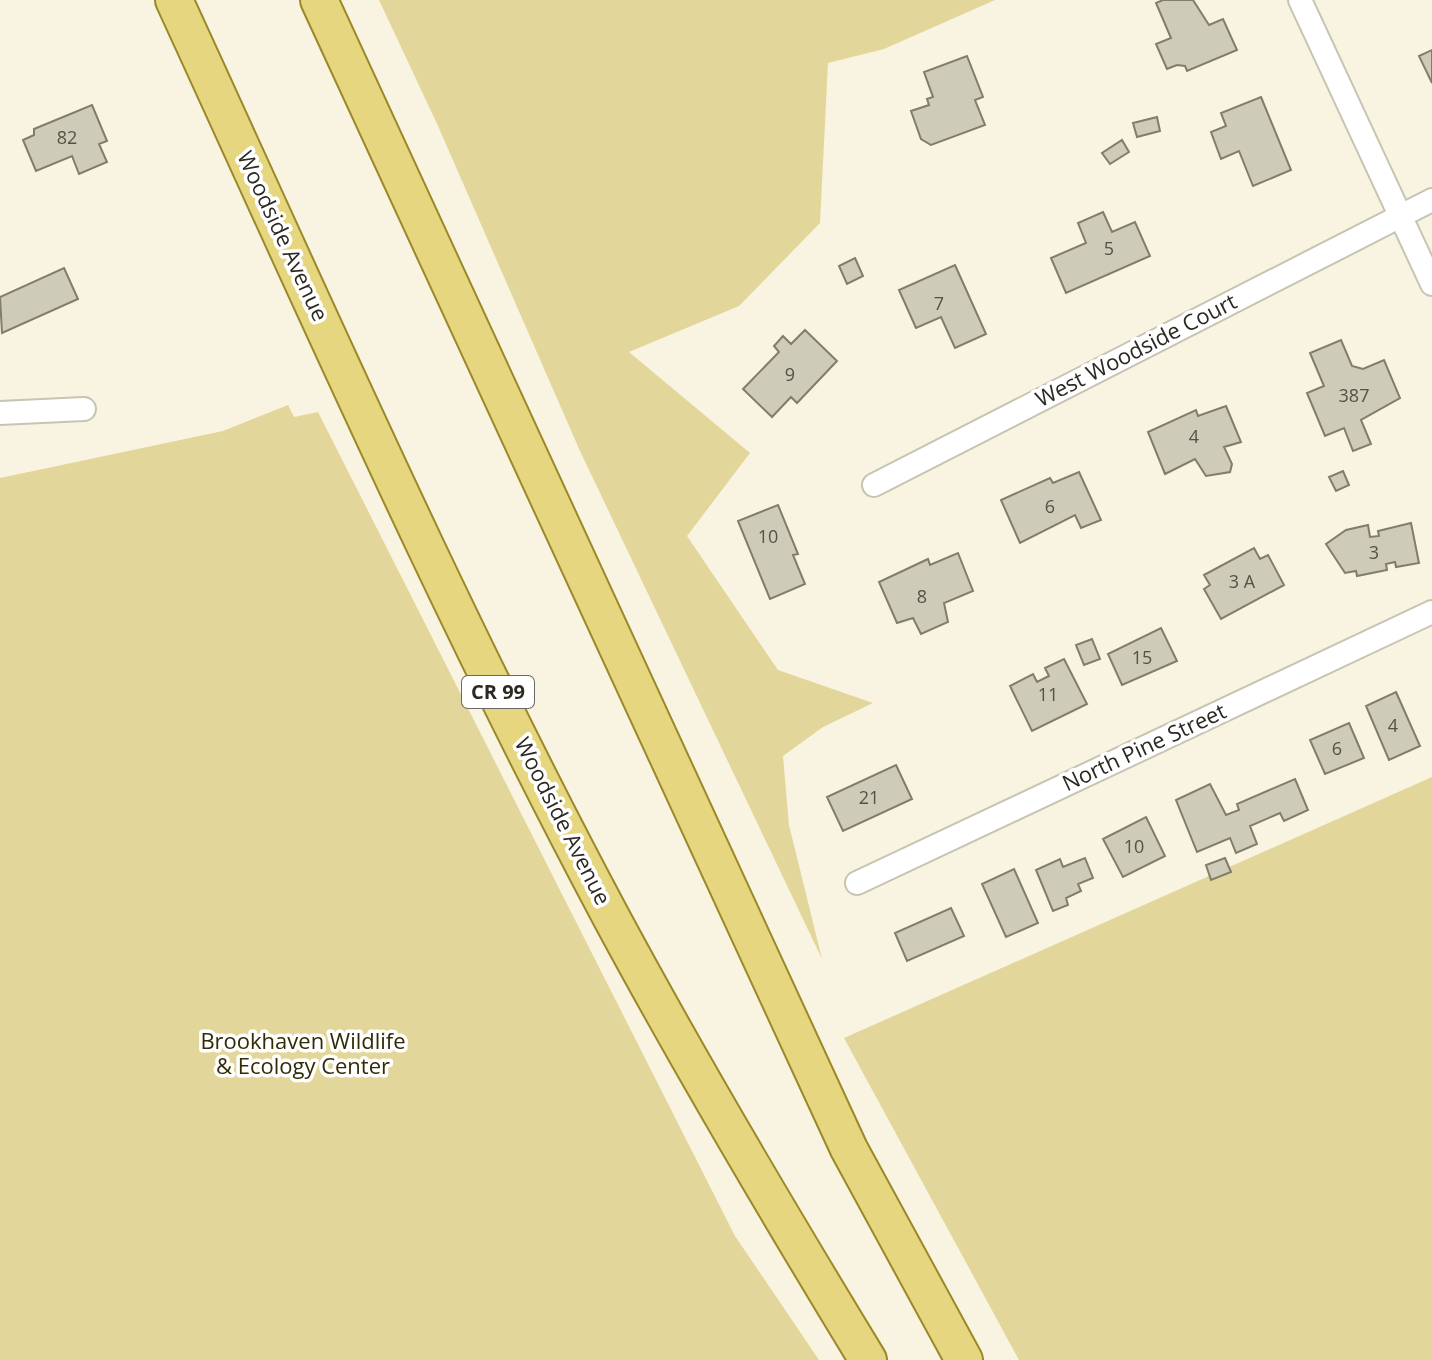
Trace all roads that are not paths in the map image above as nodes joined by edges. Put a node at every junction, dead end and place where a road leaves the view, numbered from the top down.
1 (174, 0) edge
2 (319, 0) edge
3 (1300, 0) edge
4 (1432, 200) edge
5 (1398, 215) junction
6 (1432, 284) edge
7 (84, 409) dead end
8 (0, 413) edge
9 (874, 485) dead end
10 (1432, 612) edge
11 (857, 883) dead end
12 (849, 1149) junction
13 (868, 1360) edge
14 (964, 1360) edge
15 (990, 1360) edge

1 - 13 main road, Woodside Avenue / CR 99
2 - 12 main road
3 - 5 street
4 - 5 street, West Woodside Court
5 - 6 street
5 - 9 street, West Woodside Court
7 - 8 street
10 - 11 street, North Pine Street
12 - 14 main road
12 - 15 main road

